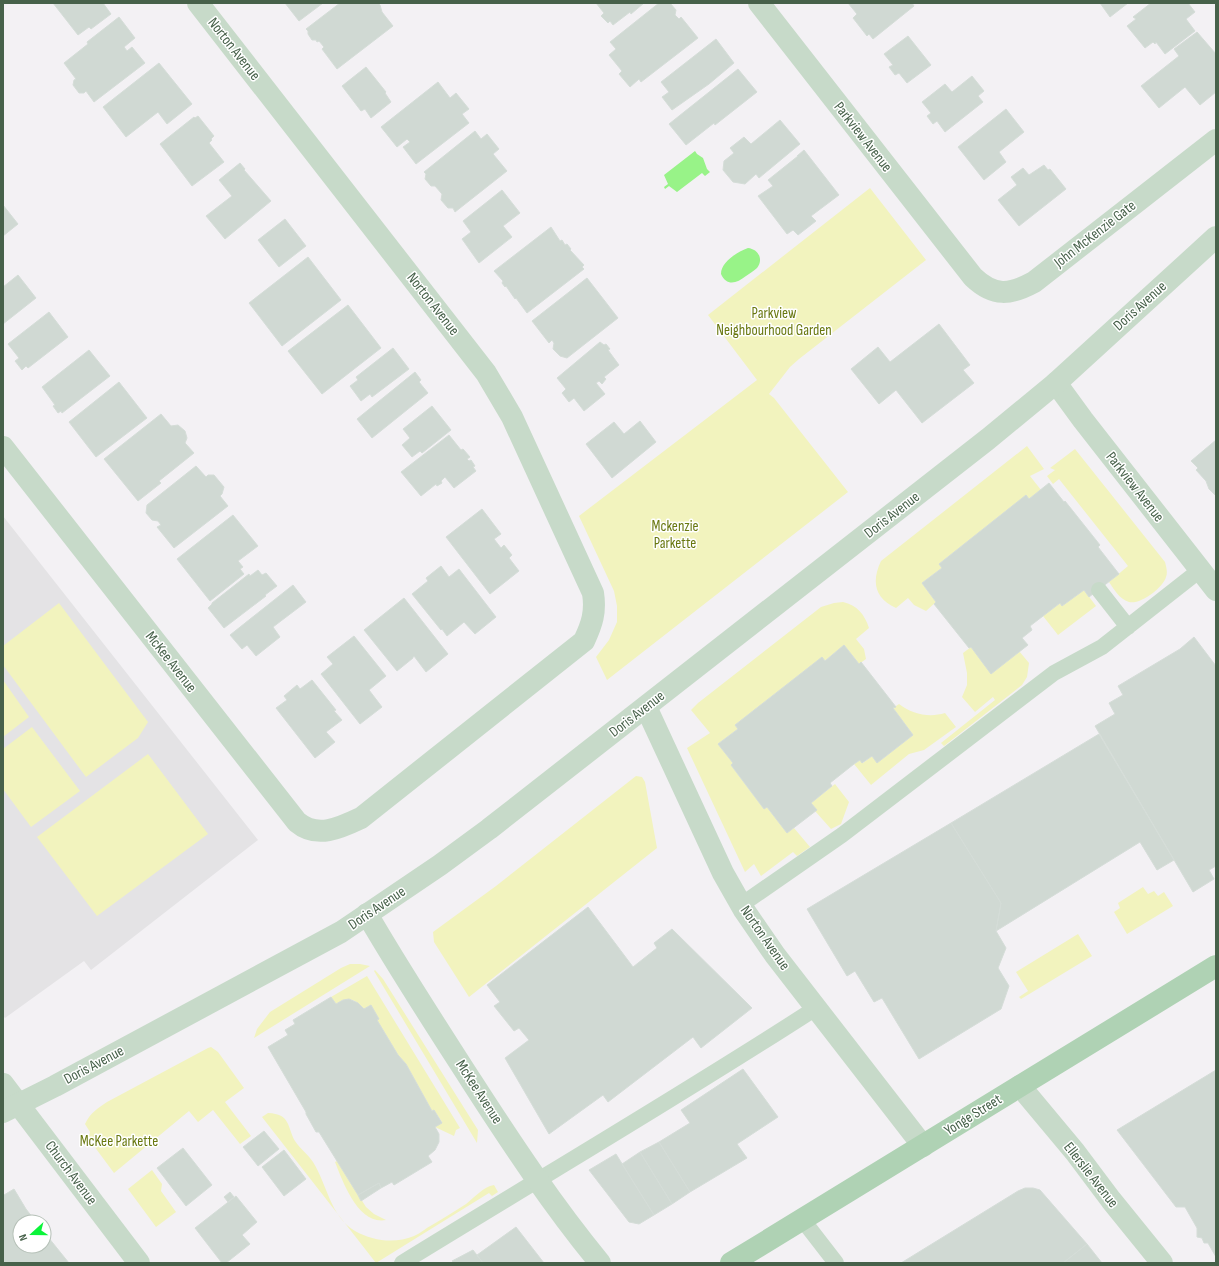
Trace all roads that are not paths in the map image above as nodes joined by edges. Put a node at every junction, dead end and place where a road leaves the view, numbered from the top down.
1 (198, 3) edge
2 (759, 3) edge
3 (1216, 140) edge
4 (1216, 237) edge
5 (968, 270) joint
6 (1056, 383) junction
7 (3, 447) edge
8 (1200, 570) junction
9 (1098, 590) dead end
10 (1216, 590) edge
11 (1128, 627) junction
12 (646, 707) junction
13 (361, 818) joint
14 (741, 905) junction
15 (367, 914) junction
16 (1216, 966) edge
17 (816, 1008) junction
18 (3, 1084) edge
19 (1020, 1086) junction
20 (11, 1108) edge
21 (923, 1146) junction
22 (538, 1181) junction
23 (802, 1219) junction
24 (139, 1263) edge
25 (402, 1263) edge
26 (600, 1263) edge
27 (731, 1263) edge
28 (836, 1263) edge
29 (1162, 1263) edge

1 - 13 street, Norton Avenue
2 - 5 street, Parkview Avenue
3 - 5 street, John McKenzie Gate
4 - 6 street, Doris Avenue
6 - 8 street, Parkview Avenue
6 - 12 street, Doris Avenue
7 - 13 street, McKee Avenue
8 - 10 street, Parkview Avenue
8 - 11 lane
9 - 11 lane
11 - 14 lane
12 - 14 street, Norton Avenue
12 - 15 street, Doris Avenue
14 - 17 street, Norton Avenue
15 - 20 street, Doris Avenue
15 - 22 street, McKee Avenue
16 - 19 main road, Yonge Street
17 - 21 street, Norton Avenue
17 - 22 lane
18 - 20 street, Church Avenue
19 - 21 main road, Yonge Street
19 - 29 street, Ellerslie Avenue
20 - 24 street, Church Avenue
21 - 23 main road, Yonge Street
22 - 25 lane
22 - 26 street, McKee Avenue
23 - 27 main road, Yonge Street
23 - 28 lane

